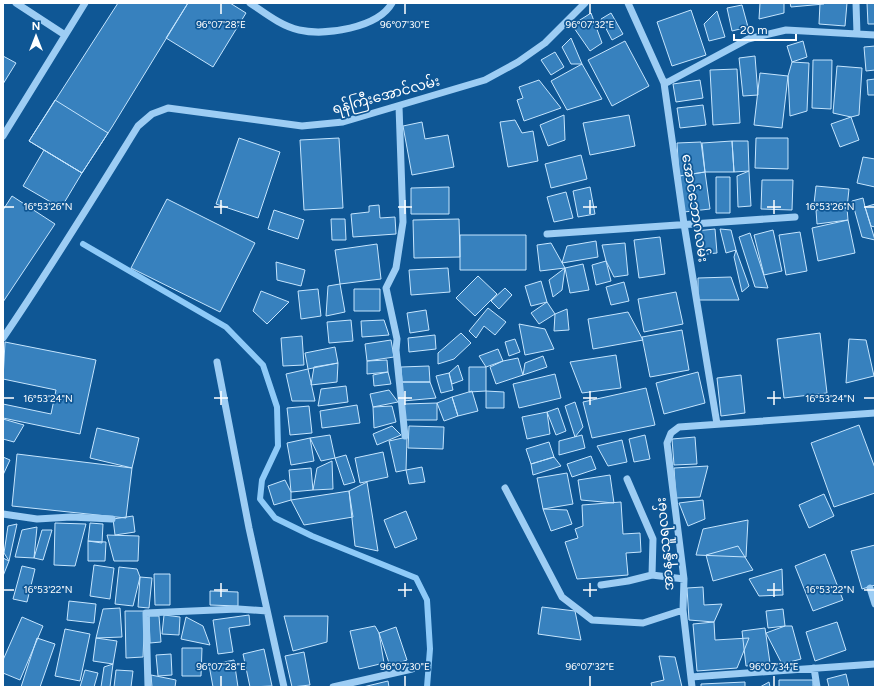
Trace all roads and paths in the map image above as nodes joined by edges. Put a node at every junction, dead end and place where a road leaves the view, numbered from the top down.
1 (16, 3) edge
2 (85, 3) edge
3 (250, 3) edge
4 (392, 3) edge
5 (585, 3) edge
6 (628, 3) edge
7 (856, 3) edge
8 (857, 34) junction
9 (65, 35) junction
10 (875, 35) edge
11 (664, 83) junction
12 (399, 106) junction
13 (3, 136) edge
14 (795, 217) dead end
15 (684, 224) junction
16 (547, 234) dead end
17 (3, 338) edge
18 (217, 362) dead end
19 (875, 413) edge
20 (717, 424) junction
21 (405, 436) dead end
22 (627, 479) dead end
23 (505, 488) dead end
24 (3, 514) edge
25 (112, 519) dead end
26 (652, 575) junction
27 (684, 579) junction
28 (602, 585) dead end
29 (870, 588) dead end
30 (875, 604) edge
31 (683, 610) junction
32 (267, 611) junction
33 (875, 664) edge
34 (814, 668) junction
35 (412, 669) dead end
36 (691, 677) junction
37 (148, 687) edge
38 (284, 687) edge
39 (333, 687) edge
40 (692, 687) edge
41 (817, 687) edge

1 - 9 street
2 - 9 street
3 - 4 street
5 - 12 street, ရန်ကြီးအောင်လမ်း
6 - 11 street, အောင်ဘောဂလမ်း
7 - 8 street
8 - 10 street
8 - 11 street
9 - 13 street
11 - 15 street, အောင်ဘောဂလမ်း
12 - 17 street, ရန်ကြီးအောင်လမ်း
12 - 21 street
14 - 15 street
15 - 16 street
15 - 20 street, အောင်ဘောဂလမ်း
18 - 32 street
19 - 20 street
20 - 27 street, အာနန္ဒသူရလမ်း
22 - 26 street
23 - 31 street
24 - 25 street
26 - 27 street
26 - 28 street
27 - 31 street, အာနန္ဒသူရလမ်း
29 - 30 street
31 - 36 street, အာနန္ဒသူရလမ်း
32 - 37 street
32 - 38 street
33 - 34 street
34 - 36 street
34 - 41 street
35 - 39 street
36 - 40 street, အာနန္ဒသူရလမ်း

